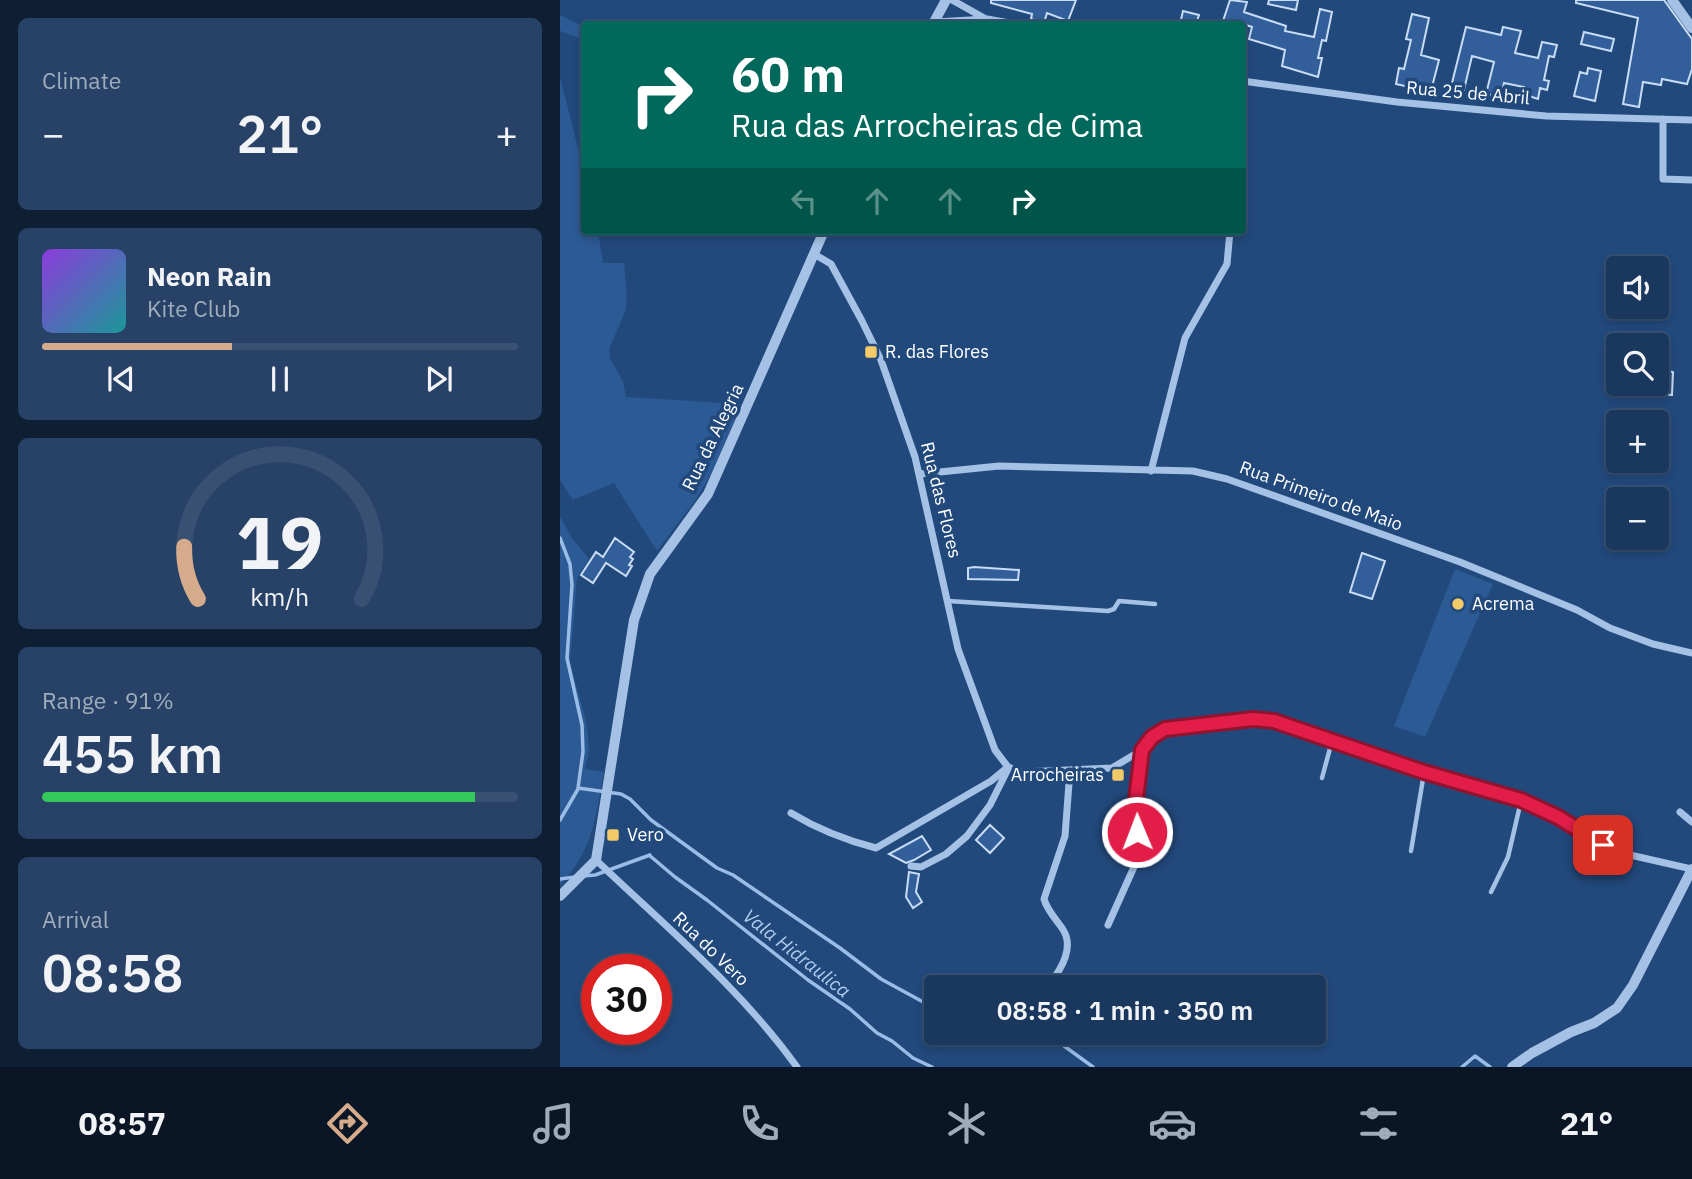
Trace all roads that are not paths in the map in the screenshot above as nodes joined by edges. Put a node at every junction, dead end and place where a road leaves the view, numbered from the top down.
1 (946, 0) edge
2 (952, 0) edge
3 (1672, 0) edge
4 (987, 19) junction
5 (936, 21) edge
6 (966, 21) edge
7 (998, 21) edge
8 (1692, 28) edge
9 (1246, 82) edge
10 (1663, 119) junction
11 (1692, 120) edge
12 (1692, 180) edge
13 (822, 235) edge
14 (1230, 235) edge
15 (814, 254) junction
16 (1152, 471) junction
17 (920, 474) junction
18 (948, 601) junction
19 (1155, 604) dead end
20 (1692, 653) edge
21 (1332, 740) junction
22 (1142, 750) junction
23 (1009, 767) junction
24 (1070, 770) junction
25 (1424, 772) junction
26 (1322, 778) dead end
27 (1521, 800) junction
28 (1680, 812) dead end
29 (791, 813) dead end
30 (1692, 822) edge
31 (1411, 851) dead end
32 (596, 860) junction
33 (911, 866) dead end
34 (1692, 869) edge
35 (1491, 892) dead end
36 (560, 896) edge
37 (1108, 925) dead end
38 (1055, 975) edge
39 (797, 1067) edge
40 (1512, 1067) edge

1 - 5 street
2 - 4 street
3 - 8 street
4 - 6 street
4 - 7 street
9 - 10 street, Rua 25 de Abril
10 - 11 street, Rua 25 de Abril
10 - 12 street
13 - 15 street, Rua da Alegria
14 - 16 street
15 - 17 street, Rua das Flores
15 - 32 street, Rua da Alegria
16 - 17 street, Rua Primeiro de Maio
16 - 20 street, Rua Primeiro de Maio
17 - 18 street, Rua das Flores
18 - 19 lane
18 - 23 street, Rua das Flores
21 - 22 street
21 - 25 street
21 - 26 lane
22 - 24 street
22 - 37 street
23 - 24 street
23 - 29 street
23 - 33 street
24 - 38 street
25 - 27 street
25 - 31 lane
27 - 34 street
27 - 35 lane
28 - 30 street
32 - 36 street
32 - 39 street, Rua do Vero
34 - 40 street

